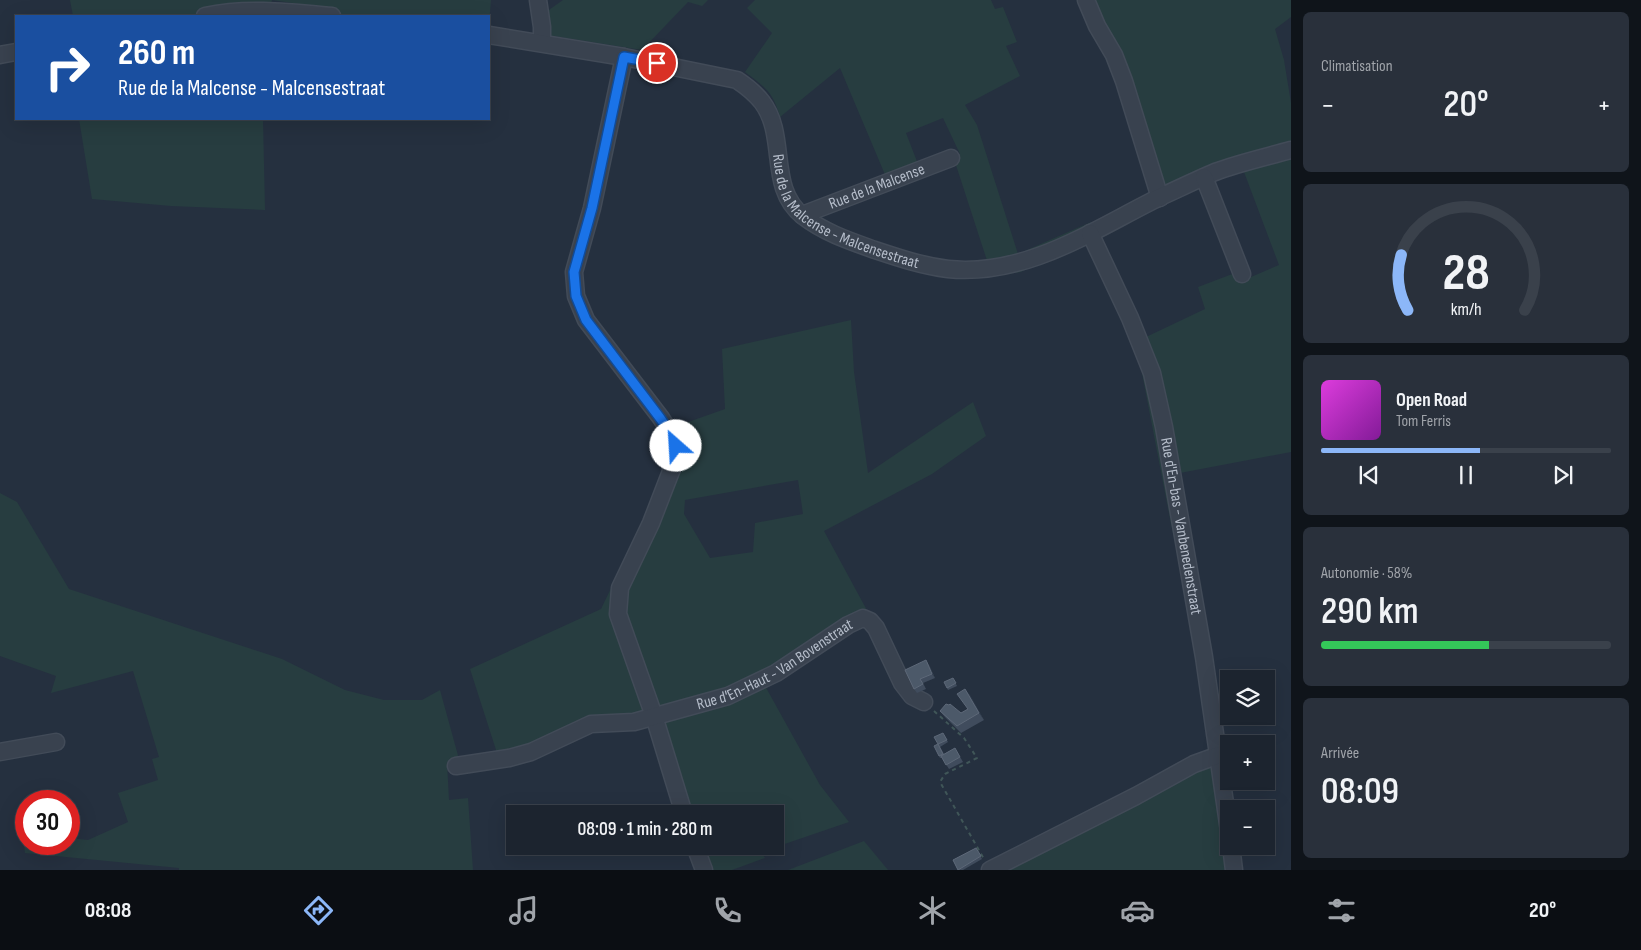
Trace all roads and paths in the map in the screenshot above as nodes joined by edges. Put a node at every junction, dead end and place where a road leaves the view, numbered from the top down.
1 (538, 0) edge
2 (1086, 0) edge
3 (210, 15) edge
4 (322, 15) edge
5 (490, 35) edge
6 (542, 43) junction
7 (15, 52) edge
8 (0, 55) edge
9 (624, 57) junction
10 (1291, 150) edge
11 (951, 158) dead end
12 (1204, 177) junction
13 (1160, 198) junction
14 (802, 216) junction
15 (1090, 233) junction
16 (1242, 274) dead end
17 (924, 702) joint
18 (654, 716) junction
19 (56, 742) dead end
20 (0, 752) edge
21 (1219, 756) junction
22 (456, 766) dead end
23 (1225, 800) edge
24 (681, 805) edge
25 (698, 855) edge
26 (1232, 855) edge
27 (704, 870) edge
28 (990, 870) edge
29 (1234, 870) edge

1 - 6 street
2 - 13 street
3 - 4 street
5 - 6 street, Rue de la Malcense - Malcensestraat
6 - 9 street, Rue de la Malcense - Malcensestraat
7 - 8 street
9 - 14 street, Rue de la Malcense - Malcensestraat
9 - 18 street
10 - 12 street, Rue de la Malcense - Malcensestraat
11 - 14 street, Rue de la Malcense
12 - 13 street, Rue de la Malcense - Malcensestraat
12 - 16 street
13 - 15 street, Rue de la Malcense - Malcensestraat
14 - 15 street, Rue de la Malcense - Malcensestraat
15 - 21 street, Rue d'En-bas - Vanbenedenstraat
17 - 18 street, Rue d'En-Haut - Van Bovenstraat
17 - 28 path
18 - 22 street, Rue d'En-Haut - Van Bovenstraat
18 - 24 street
19 - 20 street
21 - 23 street, Rue d'En-bas - Vanbenedenstraat
21 - 28 street
25 - 27 street
26 - 29 street

